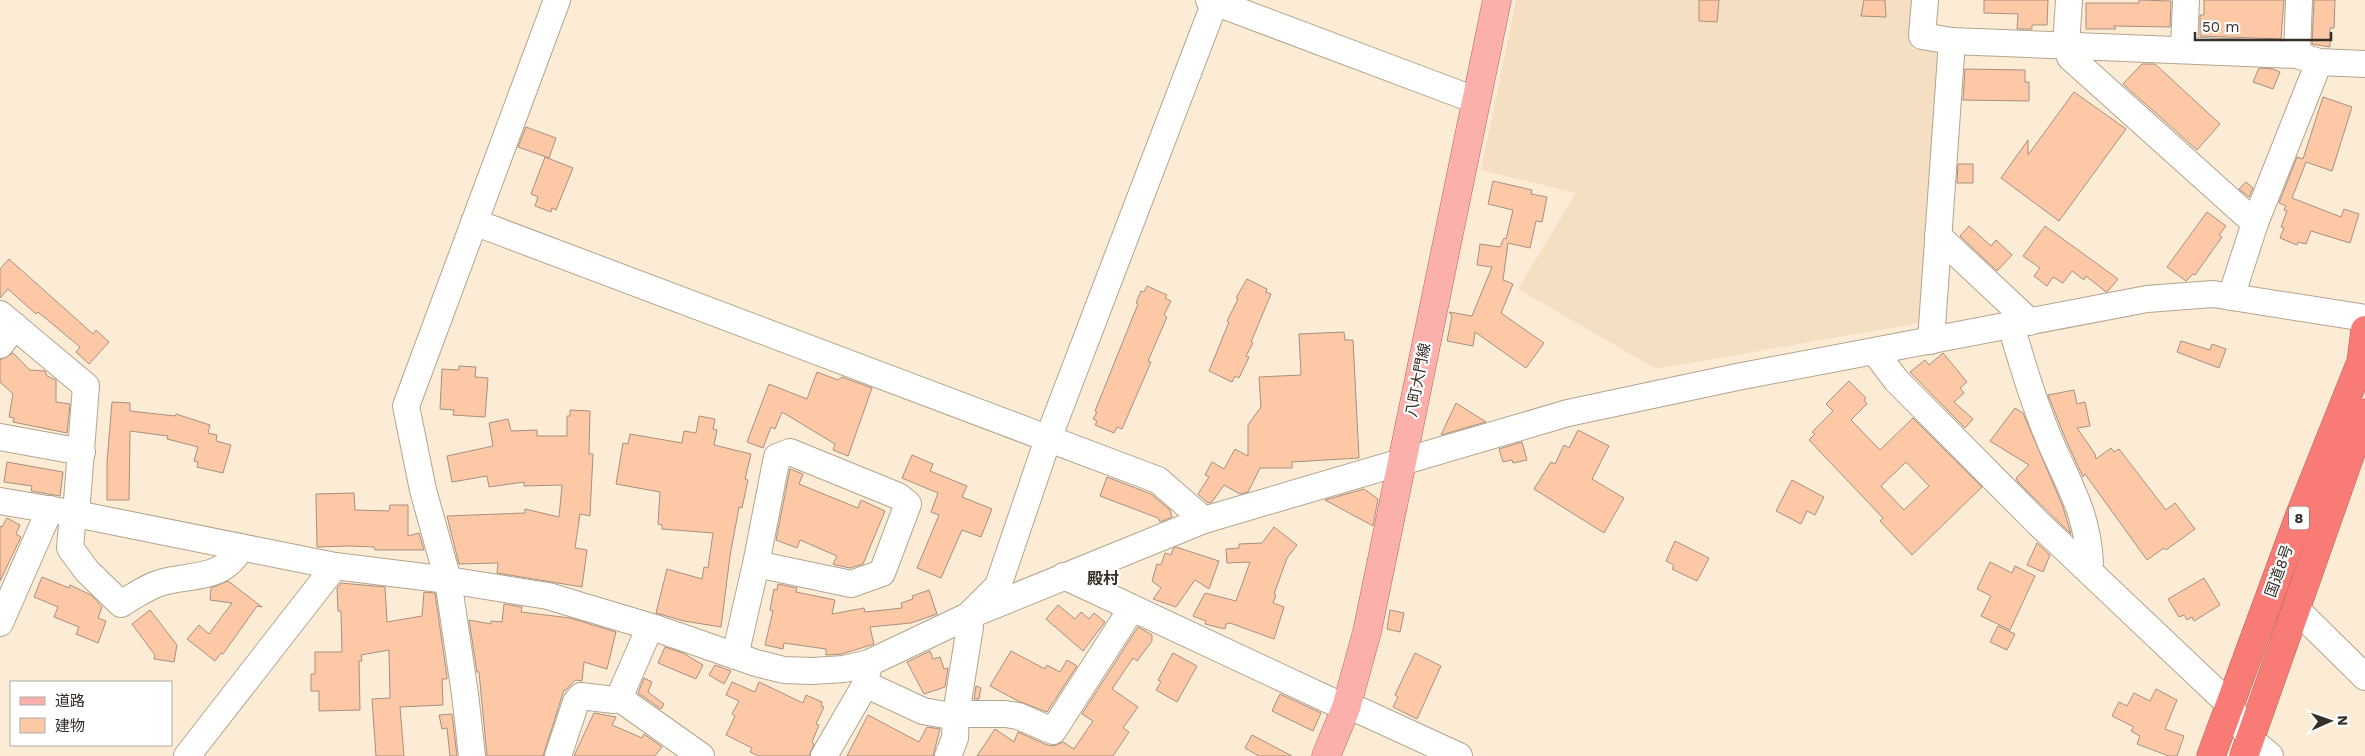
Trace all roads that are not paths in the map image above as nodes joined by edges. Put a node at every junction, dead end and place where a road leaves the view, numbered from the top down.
1 (557, 0) edge
2 (1497, 0) edge
3 (1925, 0) edge
4 (2069, 0) edge
5 (2186, 0) edge
6 (2299, 0) edge
7 (1212, 1) edge
8 (1952, 41) junction
9 (2066, 45) junction
10 (2184, 49) junction
11 (2308, 59) junction
12 (2365, 64) edge
13 (1475, 100) junction
14 (474, 222) junction
15 (2255, 223) junction
16 (1938, 236) junction
17 (2231, 297) junction
18 (2365, 318) edge
19 (2020, 324) junction
20 (5, 328) edge
21 (2365, 330) edge
22 (1931, 341) junction
23 (1875, 352) junction
24 (2365, 413) edge
25 (0, 437) edge
26 (1048, 440) junction
27 (82, 452) junction
28 (1401, 462) junction
29 (0, 501) edge
30 (66, 512) junction
31 (1204, 520) junction
32 (241, 547) junction
33 (756, 564) junction
34 (335, 566) junction
35 (2086, 568) junction
36 (1064, 576) junction
37 (448, 580) junction
38 (1132, 608) junction
39 (2296, 609) junction
40 (968, 616) junction
41 (0, 624) edge
42 (650, 627) junction
43 (735, 656) junction
44 (867, 673) junction
45 (2365, 677) edge
46 (619, 698) junction
47 (2230, 704) junction
48 (1346, 708) junction
49 (956, 716) junction
50 (2255, 750) edge
51 (187, 756) edge
52 (472, 756) edge
53 (558, 756) edge
54 (701, 756) edge
55 (824, 756) edge
56 (948, 756) edge
57 (1326, 756) edge
58 (1459, 756) edge
59 (2211, 756) edge

1 - 14 street
2 - 13 main road, 八町大門線
3 - 8 street
4 - 9 street
5 - 10 street
6 - 11 street
7 - 13 street
7 - 26 street
8 - 9 street
8 - 16 street
9 - 10 street
9 - 15 street
10 - 11 street
11 - 12 street
11 - 15 street
13 - 28 main road, 八町大門線
14 - 26 street
14 - 37 street
15 - 17 street
16 - 19 street
16 - 22 street
17 - 18 street
17 - 19 street
19 - 22 street
19 - 35 street
20 - 27 street
21 - 47 highway, 国道8号 / 8
22 - 23 street
23 - 28 street
23 - 35 street
24 - 39 highway, 国道8号 / 8
25 - 27 street
26 - 31 street
26 - 40 street
27 - 30 street
28 - 31 street
28 - 48 main road, 八町大門線
29 - 30 street
30 - 32 street
30 - 32 street
30 - 41 street
31 - 36 street
32 - 34 street
33 - 33 street
33 - 43 street
34 - 37 street
34 - 51 street
35 - 47 street
36 - 38 street
36 - 40 street
37 - 42 street
37 - 52 street
38 - 48 street
38 - 49 street
39 - 45 street
39 - 50 highway, 国道8号 / 8
40 - 44 street
40 - 49 street
42 - 43 street
42 - 46 street
43 - 44 street
44 - 49 street
44 - 55 street
46 - 53 street
46 - 54 street
47 - 50 street
47 - 59 highway, 国道8号 / 8
48 - 57 main road, 八町大門線
48 - 58 street
49 - 56 street

